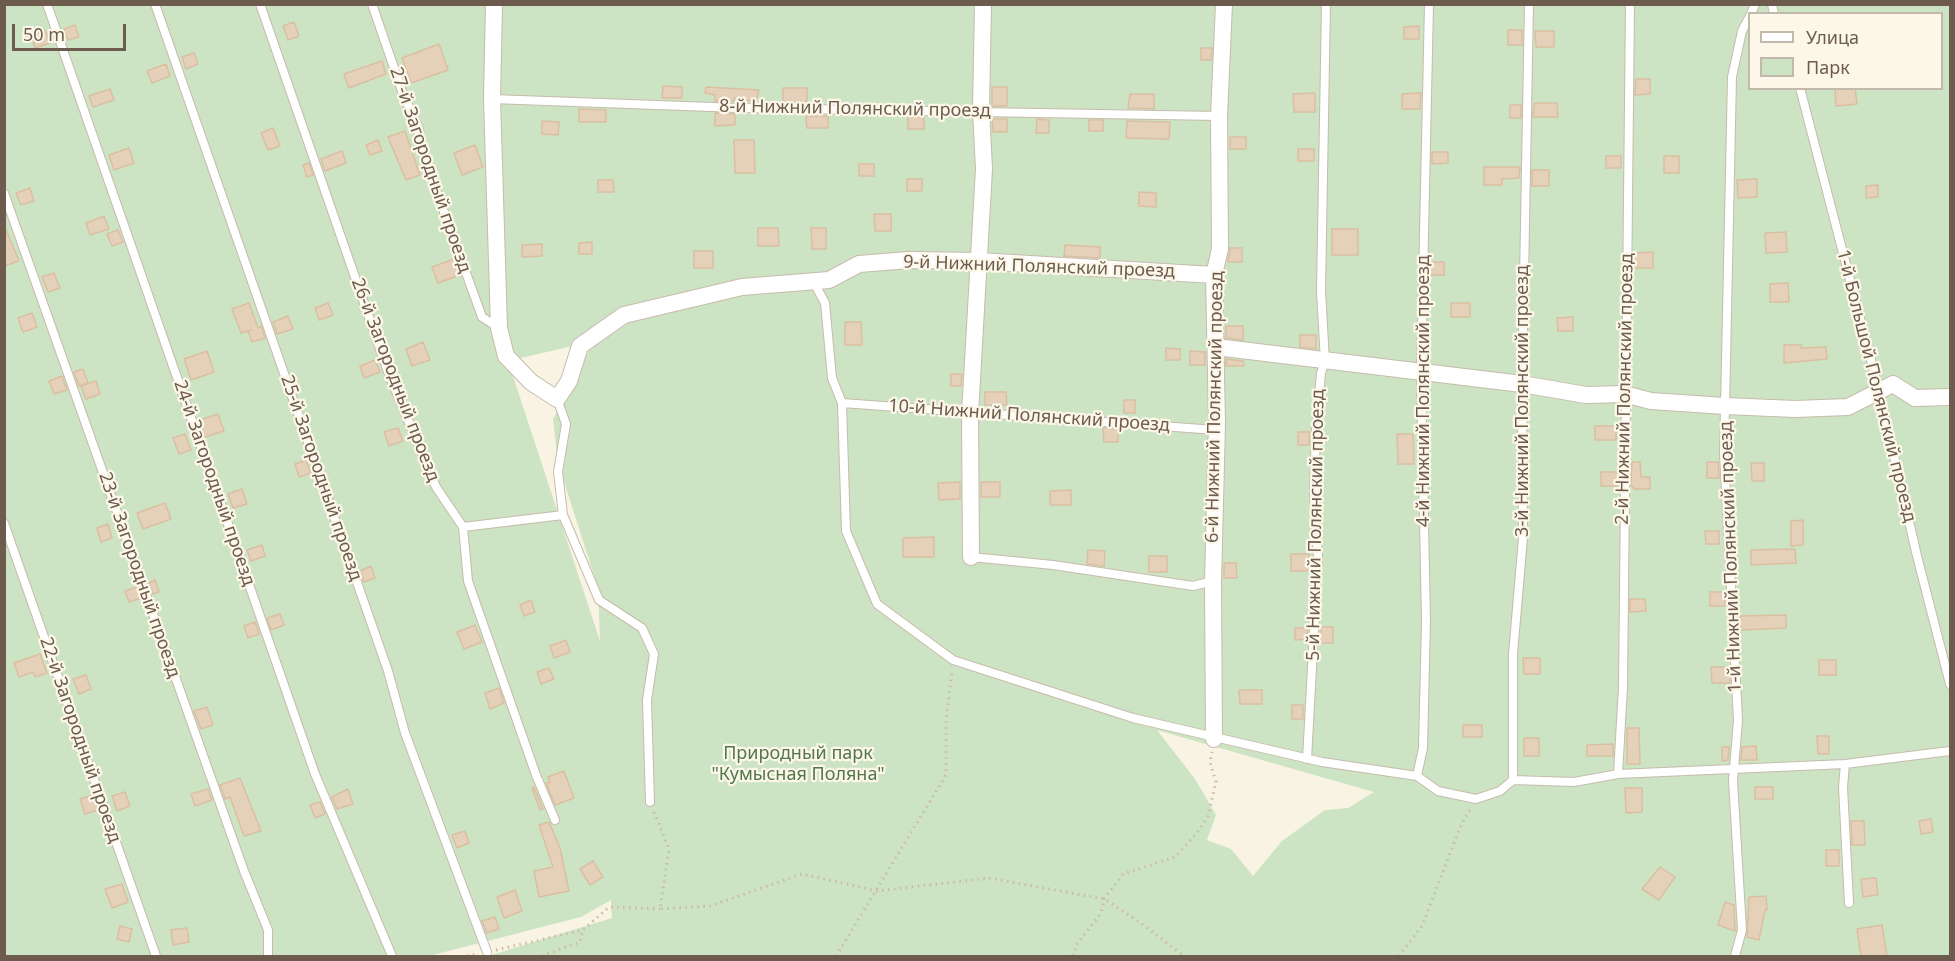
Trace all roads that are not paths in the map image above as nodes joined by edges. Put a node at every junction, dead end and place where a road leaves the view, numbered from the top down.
1 (47, 4) edge
2 (155, 4) edge
3 (260, 4) edge
4 (372, 4) edge
5 (494, 4) edge
6 (983, 4) edge
7 (1224, 4) edge
8 (1326, 4) edge
9 (1429, 4) edge
10 (1529, 4) edge
11 (1630, 4) edge
12 (1748, 19) edge
13 (1801, 90) edge
14 (492, 99) junction
15 (981, 110) junction
16 (1219, 116) junction
17 (4, 193) edge
18 (979, 261) junction
19 (1214, 274) junction
20 (813, 281) junction
21 (499, 328) junction
22 (1216, 347) junction
23 (1325, 362) junction
24 (1421, 373) junction
25 (1522, 384) junction
26 (1879, 391) junction
27 (1624, 394) junction
28 (1950, 397) edge
29 (557, 399) junction
30 (842, 403) junction
31 (1725, 406) junction
32 (970, 414) junction
33 (1216, 430) junction
34 (563, 515) junction
35 (4, 523) edge
36 (463, 527) junction
37 (971, 557) joint
38 (1213, 581) junction
39 (1950, 684) edge
40 (1214, 739) junction
41 (1950, 751) edge
42 (1307, 759) junction
43 (1845, 764) junction
44 (1735, 771) junction
45 (1618, 774) junction
46 (1417, 776) junction
47 (1513, 780) junction
48 (650, 802) road end
49 (555, 820) dead end
50 (1849, 903) dead end
51 (487, 952) road end
52 (156, 957) edge
53 (268, 957) edge
54 (392, 957) edge
55 (1735, 957) edge

1 - 54 lane, 24-й Загородный проезд
2 - 51 lane, 25-й Загородный проезд
3 - 36 lane, 26-й Загородный проезд
4 - 21 lane, 27-й Загородный проезд
5 - 14 street
6 - 15 street
7 - 16 street, 6-й Нижний Полянский проезд
8 - 23 lane, 5-й Нижний Полянский проезд
9 - 24 lane, 4-й Нижний Полянский проезд
10 - 25 lane, 3-й Нижний Полянский проезд
11 - 27 lane, 2-й Нижний Полянский проезд
12 - 31 lane, 1-й Нижний Полянский проезд
13 - 26 lane, 1-й Большой Полянский проезд
14 - 15 lane, 8-й Нижний Полянский проезд
14 - 21 street
15 - 16 lane, 8-й Нижний Полянский проезд
15 - 18 street
16 - 19 street, 6-й Нижний Полянский проезд
17 - 53 lane, 23-й Загородный проезд
18 - 19 street, 9-й Нижний Полянский проезд
18 - 20 street, 9-й Нижний Полянский проезд
18 - 32 street
19 - 22 street, 6-й Нижний Полянский проезд
20 - 29 street, 9-й Нижний Полянский проезд
20 - 30 lane
21 - 29 street
22 - 23 street
22 - 33 street, 6-й Нижний Полянский проезд
23 - 24 street
23 - 42 lane, 5-й Нижний Полянский проезд
24 - 25 street
24 - 46 lane, 4-й Нижний Полянский проезд
25 - 27 street
25 - 47 lane, 3-й Нижний Полянский проезд
26 - 28 street
26 - 31 street
26 - 39 lane, 1-й Большой Полянский проезд
27 - 31 street
27 - 45 lane, 2-й Нижний Полянский проезд
29 - 34 lane
30 - 32 lane, 10-й Нижний Полянский проезд
30 - 40 lane
31 - 44 lane, 1-й Нижний Полянский проезд
32 - 33 lane, 10-й Нижний Полянский проезд
32 - 37 street
33 - 38 street, 6-й Нижний Полянский проезд
34 - 36 lane
34 - 48 lane
35 - 52 lane, 22-й Загородный проезд
36 - 49 lane, 26-й Загородный проезд
37 - 38 lane
38 - 40 street, 6-й Нижний Полянский проезд
40 - 42 lane
41 - 43 lane
42 - 46 lane
43 - 44 lane
43 - 50 lane
44 - 45 lane
44 - 55 lane, 1-й Нижний Полянский проезд
45 - 47 lane
46 - 47 lane

